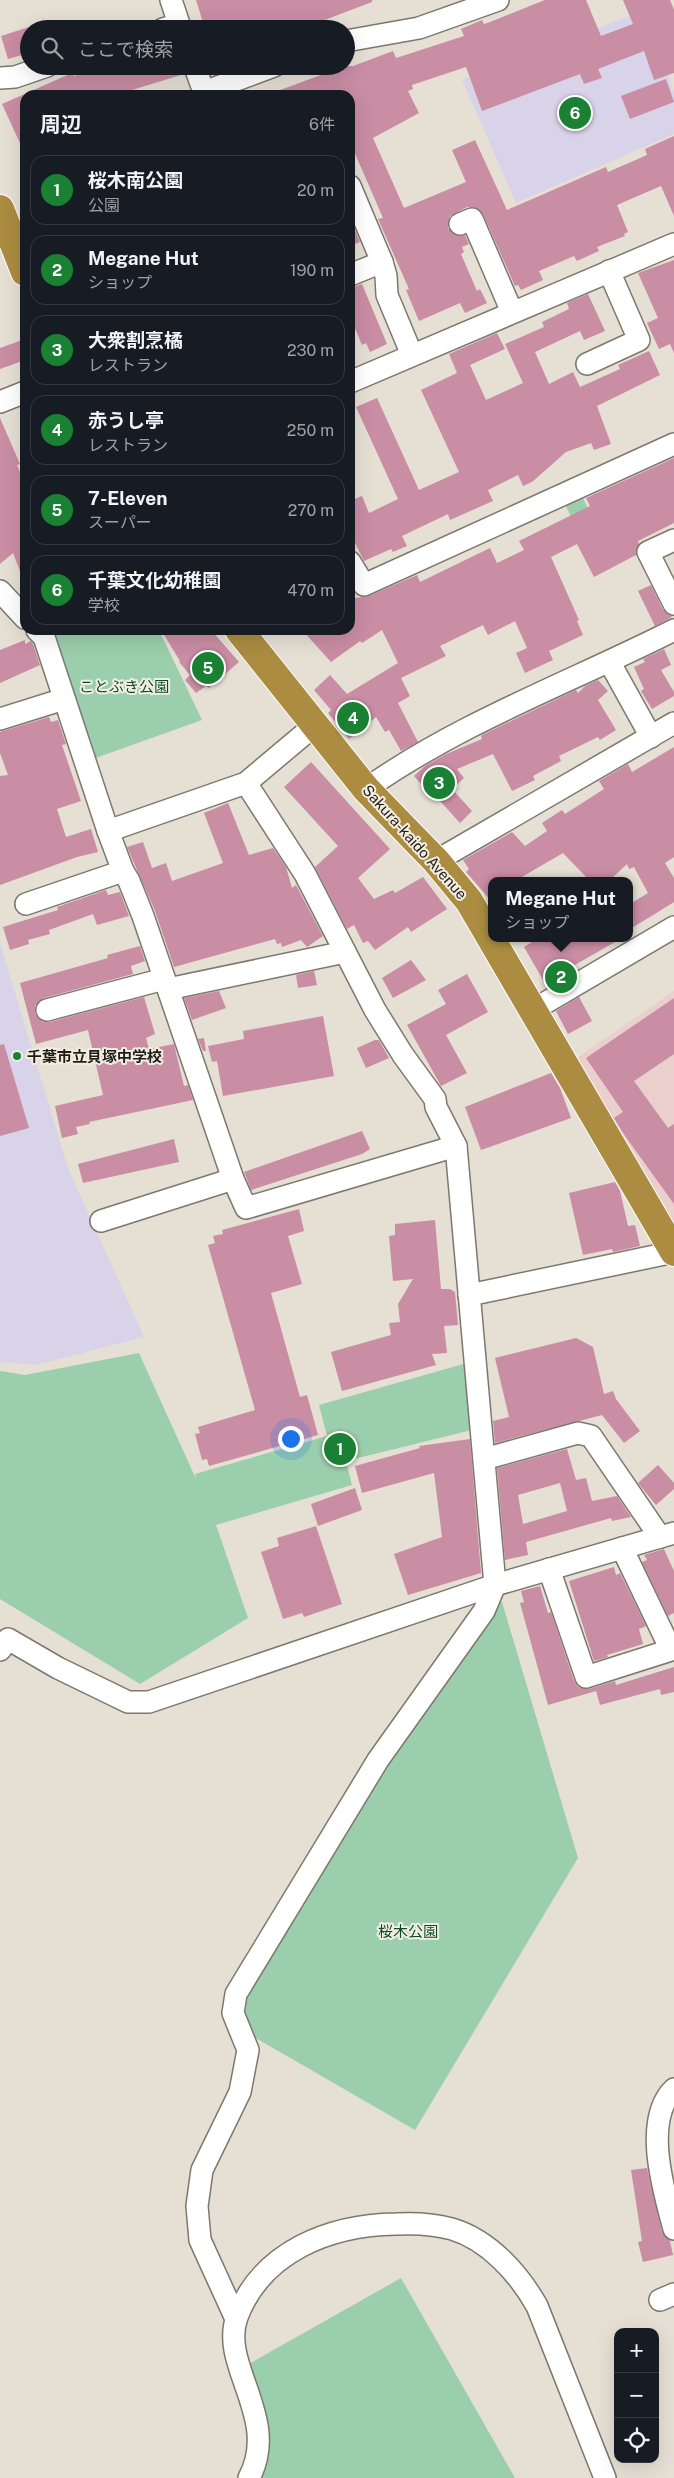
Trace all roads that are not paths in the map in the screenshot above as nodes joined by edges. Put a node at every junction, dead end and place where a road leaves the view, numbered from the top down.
1 (171, 0) edge
2 (498, 0) edge
3 (177, 20) edge
4 (355, 39) edge
5 (21, 75) edge
6 (198, 75) edge
7 (252, 75) edge
8 (0, 78) edge
9 (204, 90) edge
10 (215, 90) edge
11 (355, 198) edge
12 (0, 209) edge
13 (472, 219) dead end
14 (674, 244) edge
15 (20, 259) edge
16 (382, 262) junction
17 (609, 271) junction
18 (355, 273) edge
19 (512, 312) junction
20 (412, 354) junction
21 (587, 364) dead end
22 (355, 380) edge
23 (20, 394) edge
24 (0, 402) edge
25 (674, 444) edge
26 (674, 540) edge
27 (355, 570) edge
28 (0, 591) edge
29 (674, 604) edge
30 (20, 613) edge
31 (674, 630) edge
32 (42, 635) edge
33 (243, 635) edge
34 (610, 663) junction
35 (64, 699) junction
36 (0, 719) edge
37 (674, 723) edge
38 (315, 725) junction
39 (650, 737) junction
40 (246, 783) junction
41 (366, 789) junction
42 (108, 831) junction
43 (436, 861) junction
44 (122, 871) junction
45 (26, 904) dead end
46 (674, 927) edge
47 (488, 933) edge
48 (493, 942) edge
49 (346, 952) junction
50 (166, 984) junction
51 (47, 1010) dead end
52 (533, 1010) junction
53 (456, 1146) junction
54 (233, 1179) junction
55 (101, 1220) dead end
56 (671, 1241) edge
57 (469, 1295) junction
58 (484, 1459) junction
59 (667, 1535) edge
60 (622, 1548) junction
61 (549, 1569) junction
62 (495, 1585) junction
63 (0, 1650) edge
64 (674, 2089) edge
65 (666, 2158) edge
66 (674, 2228) edge
67 (236, 2319) junction
68 (249, 2478) edge
69 (605, 2478) edge

1 - 3 street
2 - 4 street
5 - 8 street
6 - 9 street
7 - 10 street
11 - 16 street
12 - 15 highway
13 - 19 street
14 - 17 street
16 - 18 street
16 - 20 street
17 - 19 street
17 - 21 street
19 - 20 street
20 - 22 street
23 - 24 street
25 - 27 street
26 - 29 street
28 - 30 street
31 - 34 street
32 - 35 street
33 - 38 highway, Sakura-kaido Avenue
34 - 39 street
34 - 41 street
35 - 36 street
35 - 42 street
37 - 39 street
38 - 40 street
38 - 41 highway, Sakura-kaido Avenue
39 - 43 street
40 - 42 street
40 - 49 street
41 - 43 highway, Sakura-kaido Avenue
42 - 44 street
43 - 47 highway, Sakura-kaido Avenue
44 - 45 street
44 - 50 street
46 - 52 street
48 - 52 highway, Sakura-kaido Avenue
49 - 50 street
49 - 53 street
50 - 51 street
50 - 54 street
52 - 56 highway, Sakura-kaido Avenue
53 - 54 street
53 - 57 street
54 - 55 street
56 - 57 street
57 - 58 street
58 - 59 street
58 - 62 street
59 - 60 street
60 - 61 street
60 - 61 street
61 - 62 street
62 - 63 street
62 - 67 street
64 - 65 street
65 - 66 street
67 - 68 street
67 - 69 street

